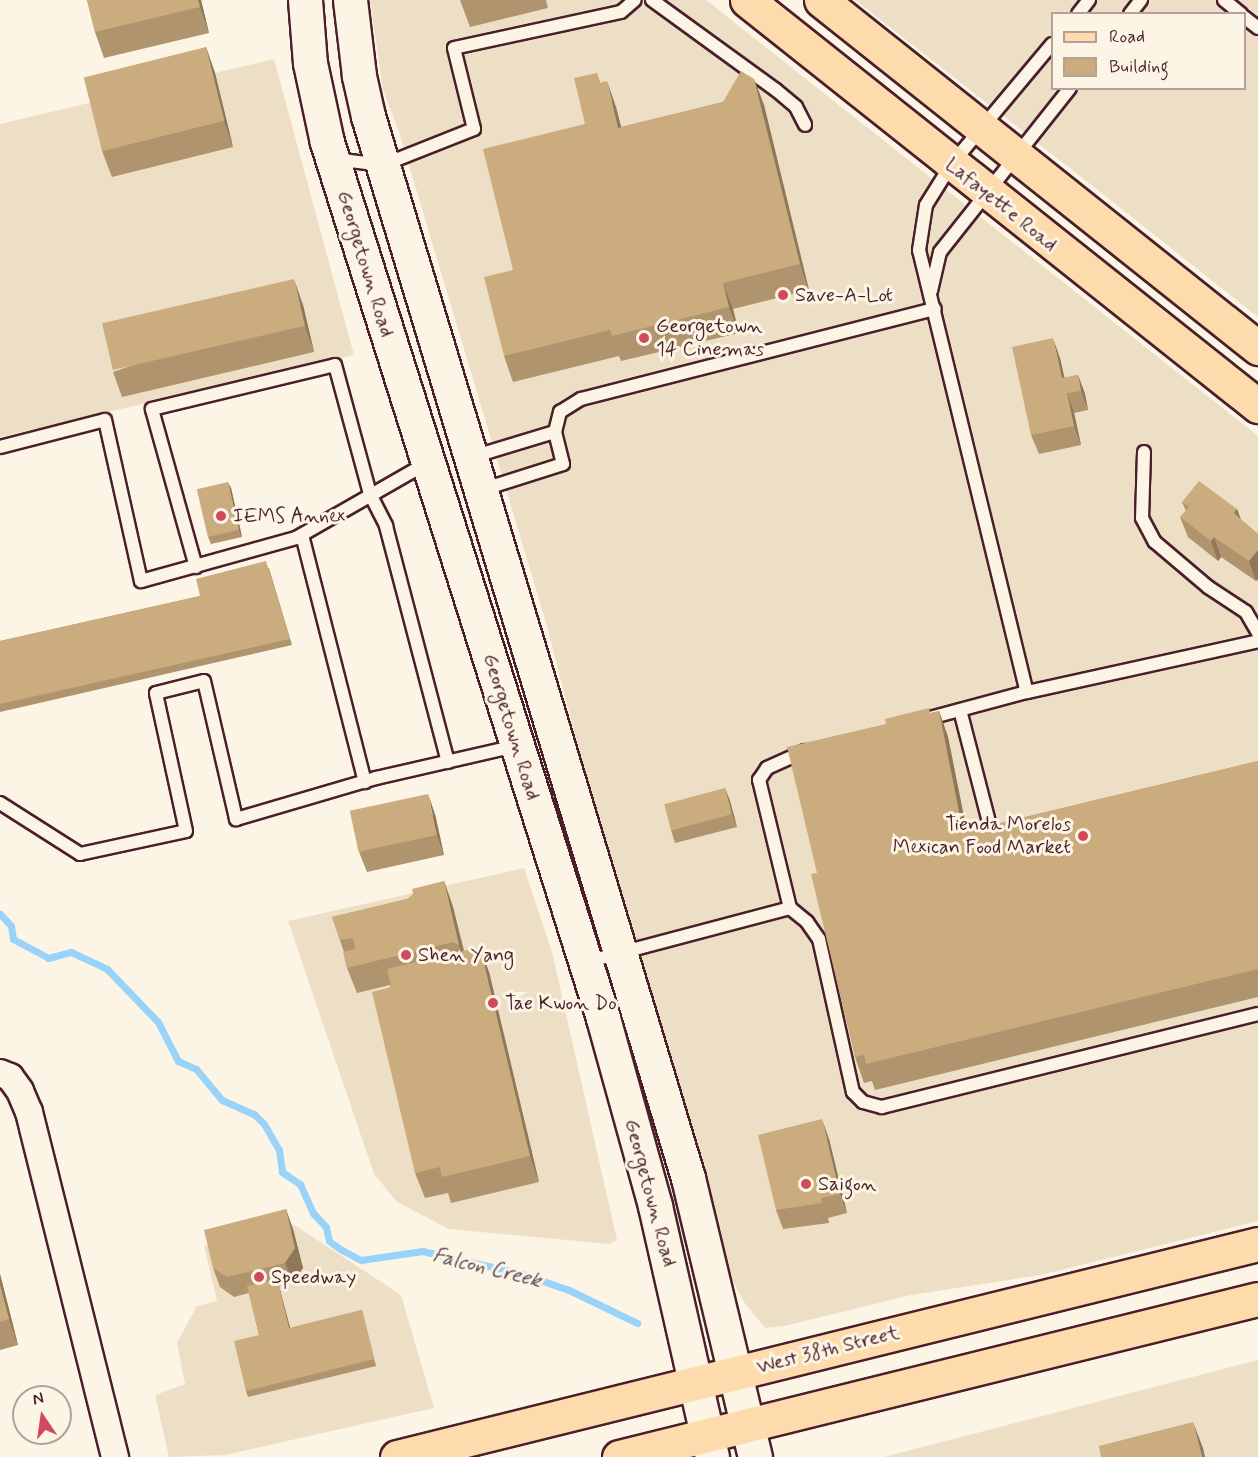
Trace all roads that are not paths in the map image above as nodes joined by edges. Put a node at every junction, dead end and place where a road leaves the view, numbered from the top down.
1 (305, 0) edge
2 (350, 0) edge
3 (635, 0) edge
4 (652, 0) edge
5 (747, 0) edge
6 (821, 0) edge
7 (1089, 0) edge
8 (1224, 0) edge
9 (1080, 12) edge
10 (1239, 12) edge
11 (1246, 18) edge
12 (1258, 28) edge
13 (1051, 46) edge
14 (1068, 90) edge
15 (805, 125) dead end
16 (982, 128) junction
17 (1016, 156) junction
18 (328, 160) junction
19 (383, 165) junction
20 (951, 165) junction
21 (988, 195) junction
22 (931, 292) junction
23 (934, 309) junction
24 (1258, 348) edge
25 (1258, 406) edge
26 (555, 432) junction
27 (0, 447) edge
28 (1144, 452) dead end
29 (471, 457) junction
30 (426, 463) junction
31 (481, 490) junction
32 (370, 494) junction
33 (302, 535) junction
34 (196, 567) junction
35 (1258, 633) edge
36 (1258, 641) edge
37 (1027, 692) junction
38 (960, 710) junction
39 (908, 724) edge
40 (517, 746) junction
41 (813, 749) edge
42 (448, 762) junction
43 (365, 782) junction
44 (0, 803) edge
45 (1004, 836) edge
46 (790, 909) junction
47 (624, 953) junction
48 (585, 963) junction
49 (1258, 1014) edge
50 (0, 1073) edge
51 (1258, 1244) edge
52 (1258, 1276) edge
53 (1258, 1299) edge
54 (1192, 1315) junction
55 (734, 1373) junction
56 (696, 1383) junction
57 (747, 1425) junction
58 (710, 1446) edge
59 (115, 1457) edge
60 (398, 1457) edge
61 (619, 1457) edge
62 (754, 1457) edge

1 - 18 main road, Georgetown Road
2 - 19 main road, Georgetown Road
3 - 19 lane
4 - 15 lane
5 - 20 main road, Lafayette Road
6 - 16 main road
7 - 9 lane
8 - 10 lane
11 - 12 lane
13 - 16 lane
14 - 17 lane
16 - 17 main road
16 - 20 lane
17 - 21 lane
17 - 24 main road
18 - 19 lane
18 - 30 main road, Georgetown Road
19 - 29 main road, Georgetown Road
20 - 21 main road, Lafayette Road
20 - 22 lane
21 - 22 lane
21 - 25 main road, Lafayette Road
22 - 23 lane
23 - 26 lane
23 - 37 lane
26 - 29 lane
26 - 31 lane
27 - 34 lane
28 - 35 lane
29 - 31 main road, Georgetown Road
30 - 32 lane
30 - 40 main road, Georgetown Road
31 - 47 main road, Georgetown Road
32 - 33 lane
32 - 34 lane
32 - 42 lane
33 - 34 lane
33 - 43 lane
36 - 37 lane
37 - 38 lane
38 - 39 lane
38 - 45 lane
40 - 42 lane
40 - 48 main road, Georgetown Road
41 - 46 lane
42 - 43 lane
43 - 44 lane
46 - 47 lane
46 - 49 lane
47 - 48 lane
47 - 55 main road, Georgetown Road
48 - 56 main road, Georgetown Road
50 - 59 street
51 - 55 main road, West 38th Street
52 - 54 main road
53 - 54 main road
54 - 57 main road
55 - 56 main road, West 38th Street
55 - 57 main road, Georgetown Road
56 - 58 main road, Georgetown Road
56 - 60 main road, West 38th Street
57 - 58 main road
57 - 62 main road, Georgetown Road
58 - 61 main road

